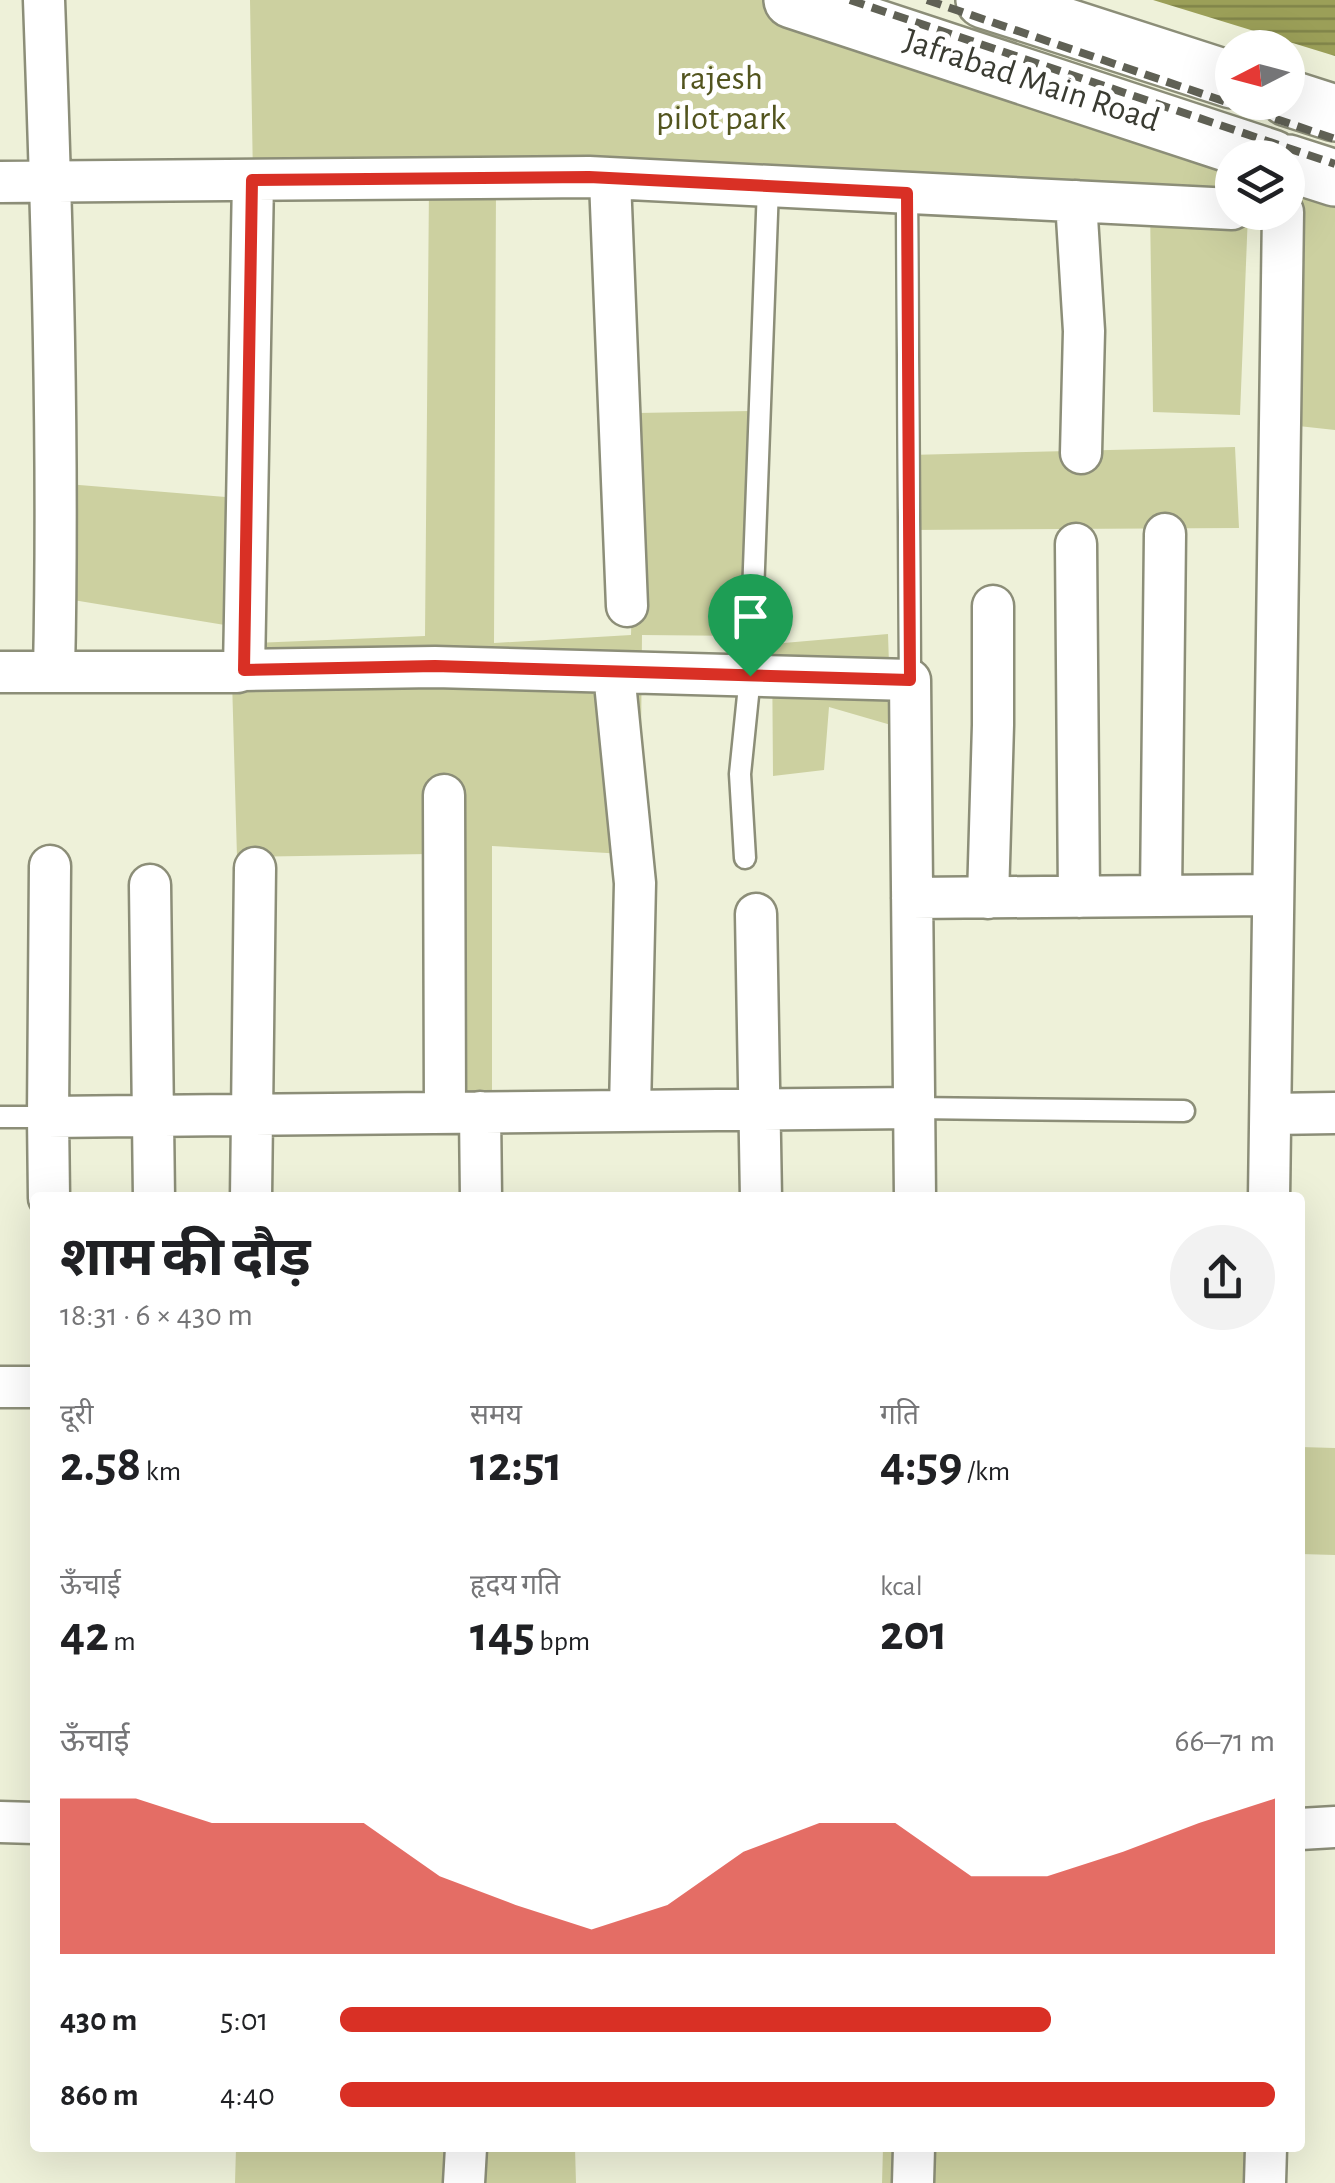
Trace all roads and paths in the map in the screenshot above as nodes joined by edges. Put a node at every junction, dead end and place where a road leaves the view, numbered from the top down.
1 (44, 0) edge
2 (792, 0) edge
3 (984, 0) edge
4 (1215, 75) edge
5 (1305, 105) edge
6 (1335, 114) edge
7 (1218, 140) edge
8 (1305, 168) edge
9 (1335, 178) edge
10 (252, 180) junction
11 (610, 180) junction
12 (0, 182) edge
13 (51, 182) junction
14 (768, 187) junction
15 (907, 193) junction
16 (1076, 202) junction
17 (1215, 208) edge
18 (1283, 230) edge
19 (1081, 453) dead end
20 (1164, 534) dead end
21 (1076, 544) dead end
22 (627, 606) dead end
23 (994, 606) dead end
24 (244, 670) junction
25 (0, 672) edge
26 (54, 672) junction
27 (614, 673) junction
28 (750, 676) junction
29 (910, 680) junction
30 (444, 796) dead end
31 (745, 858) dead end
32 (50, 866) dead end
33 (255, 868) dead end
34 (150, 885) dead end
35 (1272, 895) junction
36 (1161, 896) junction
37 (1078, 897) junction
38 (912, 898) junction
39 (988, 898) junction
40 (756, 914) dead end
41 (914, 1108) junction
42 (759, 1109) junction
43 (630, 1110) junction
44 (1184, 1110) dead end
45 (463, 1112) junction
46 (1335, 1113) edge
47 (252, 1114) junction
48 (1270, 1114) junction
49 (48, 1116) junction
50 (154, 1116) junction
51 (0, 1117) edge
52 (49, 1192) edge
53 (154, 1192) edge
54 (251, 1192) edge
55 (479, 1192) edge
56 (760, 1192) edge
57 (914, 1192) edge
58 (1269, 1192) edge
59 (0, 1387) edge
60 (30, 1387) edge
61 (0, 1822) edge
62 (30, 1823) edge
63 (1335, 1827) edge
64 (1305, 1828) edge
65 (466, 2152) edge
66 (914, 2152) edge
67 (1266, 2152) edge
68 (464, 2183) edge
69 (913, 2183) edge
70 (1266, 2183) edge

1 - 13 street
2 - 7 main road, Jafrabad Main Road
3 - 4 main road, Jafrabad Main Road
5 - 6 main road
8 - 9 main road
10 - 11 street
10 - 13 street
10 - 24 street
11 - 14 street
11 - 22 street
12 - 13 street
13 - 26 street
14 - 15 street
14 - 28 lane
15 - 16 street
15 - 29 lane
16 - 17 street
16 - 19 street
18 - 35 street
20 - 36 street
21 - 37 street
23 - 39 street
24 - 26 street
24 - 27 street
25 - 26 street
27 - 28 street
27 - 43 street
28 - 29 street
28 - 31 lane
29 - 38 street
30 - 45 street
32 - 49 street
33 - 47 street
34 - 50 street
35 - 36 street
35 - 48 street
36 - 37 street
37 - 39 street
38 - 39 street
38 - 41 street
40 - 42 street
41 - 42 street
41 - 44 lane
41 - 57 street
42 - 43 street
42 - 56 street
43 - 45 street
45 - 47 street
45 - 55 street
46 - 48 street
47 - 50 street
47 - 54 street
48 - 58 street
49 - 50 street
49 - 51 lane
49 - 52 street
50 - 53 street
59 - 60 street
61 - 62 street
63 - 64 street
65 - 68 street
66 - 69 street
67 - 70 street

